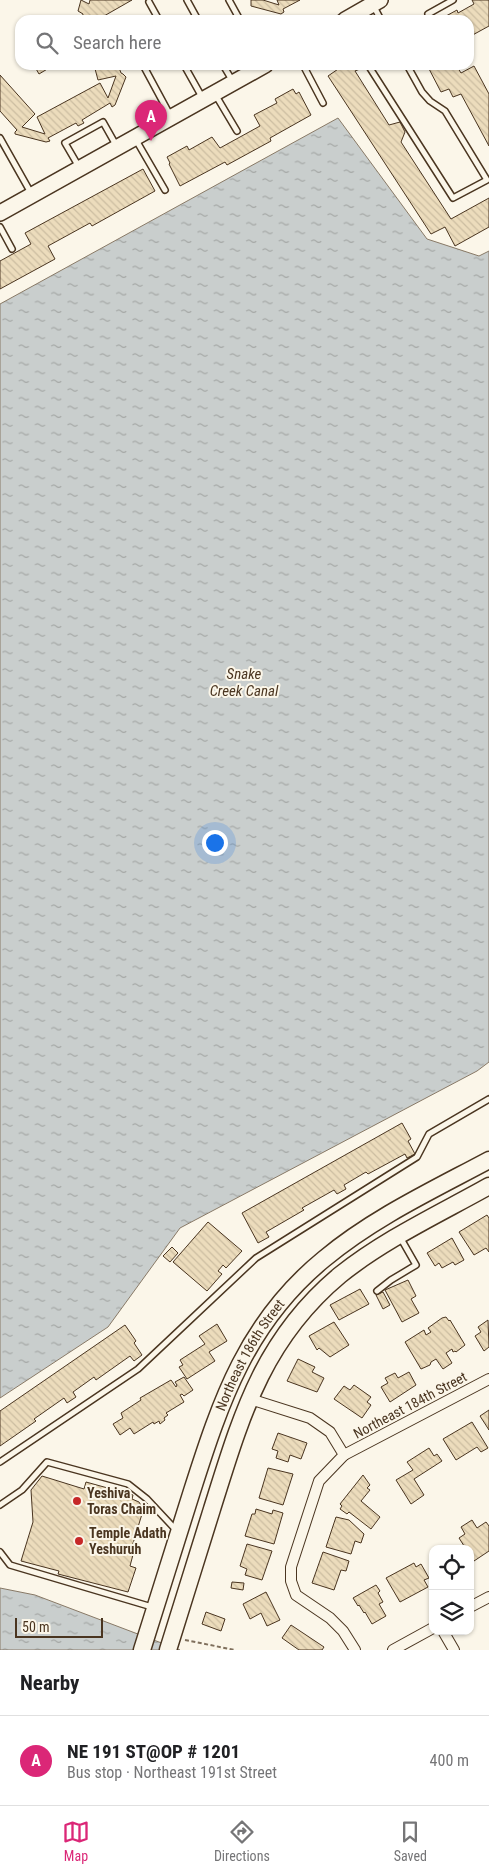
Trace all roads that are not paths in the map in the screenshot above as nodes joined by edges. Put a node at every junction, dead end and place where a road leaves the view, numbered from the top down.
1 (187, 0) edge
2 (229, 0) edge
3 (453, 0) edge
4 (150, 2) dead end
5 (376, 2) edge
6 (442, 3) edge
7 (428, 14) dead end
8 (157, 15) edge
9 (195, 15) edge
10 (237, 15) edge
11 (354, 15) edge
12 (380, 15) edge
13 (145, 70) edge
14 (188, 70) edge
15 (226, 70) edge
16 (256, 70) edge
17 (306, 70) edge
18 (371, 70) edge
19 (410, 70) edge
20 (233, 83) junction
21 (209, 97) junction
22 (323, 103) dead end
23 (172, 117) junction
24 (237, 131) dead end
25 (0, 138) edge
26 (135, 138) junction
27 (118, 147) junction
28 (80, 169) junction
29 (165, 190) dead end
30 (32, 195) junction
31 (0, 213) edge
32 (0, 227) edge
33 (12, 249) dead end
34 (489, 1099) edge
35 (489, 1160) edge
36 (489, 1186) edge
37 (400, 1236) junction
38 (377, 1291) dead end
39 (489, 1379) edge
40 (250, 1399) junction
41 (344, 1455) junction
42 (0, 1462) edge
43 (0, 1505) edge
44 (179, 1533) junction
45 (0, 1552) edge
46 (489, 1597) edge
47 (474, 1605) edge
48 (156, 1608) junction
49 (429, 1630) edge
50 (445, 1635) edge
51 (145, 1642) edge
52 (174, 1644) edge
53 (355, 1650) edge
54 (393, 1650) edge
55 (454, 1650) edge

1 - 9 lane
2 - 10 lane
3 - 6 lane
4 - 8 lane
5 - 11 street
5 - 12 lane
6 - 7 lane
13 - 23 lane
14 - 21 lane
15 - 20 lane
16 - 20 street
17 - 22 lane
18 - 19 lane
20 - 21 street
21 - 23 street
21 - 24 lane
23 - 26 street
25 - 30 lane
26 - 27 street
26 - 29 lane
27 - 28 street
27 - 28 lane
28 - 30 street
30 - 31 street
32 - 33 lane
34 - 42 lane
35 - 44 main road, Northeast 186th Street
36 - 37 main road, Northeast 186th Street
37 - 38 lane
37 - 40 main road, Northeast 186th Street
39 - 41 street, Northeast 184th Street
40 - 41 street
40 - 52 main road, Northeast 186th Street
41 - 53 street, Northeast 184th Street
43 - 44 lane
44 - 48 main road, Northeast 186th Street
45 - 48 lane
46 - 47 street
48 - 51 main road, Northeast 186th Street
49 - 54 street
50 - 55 street

